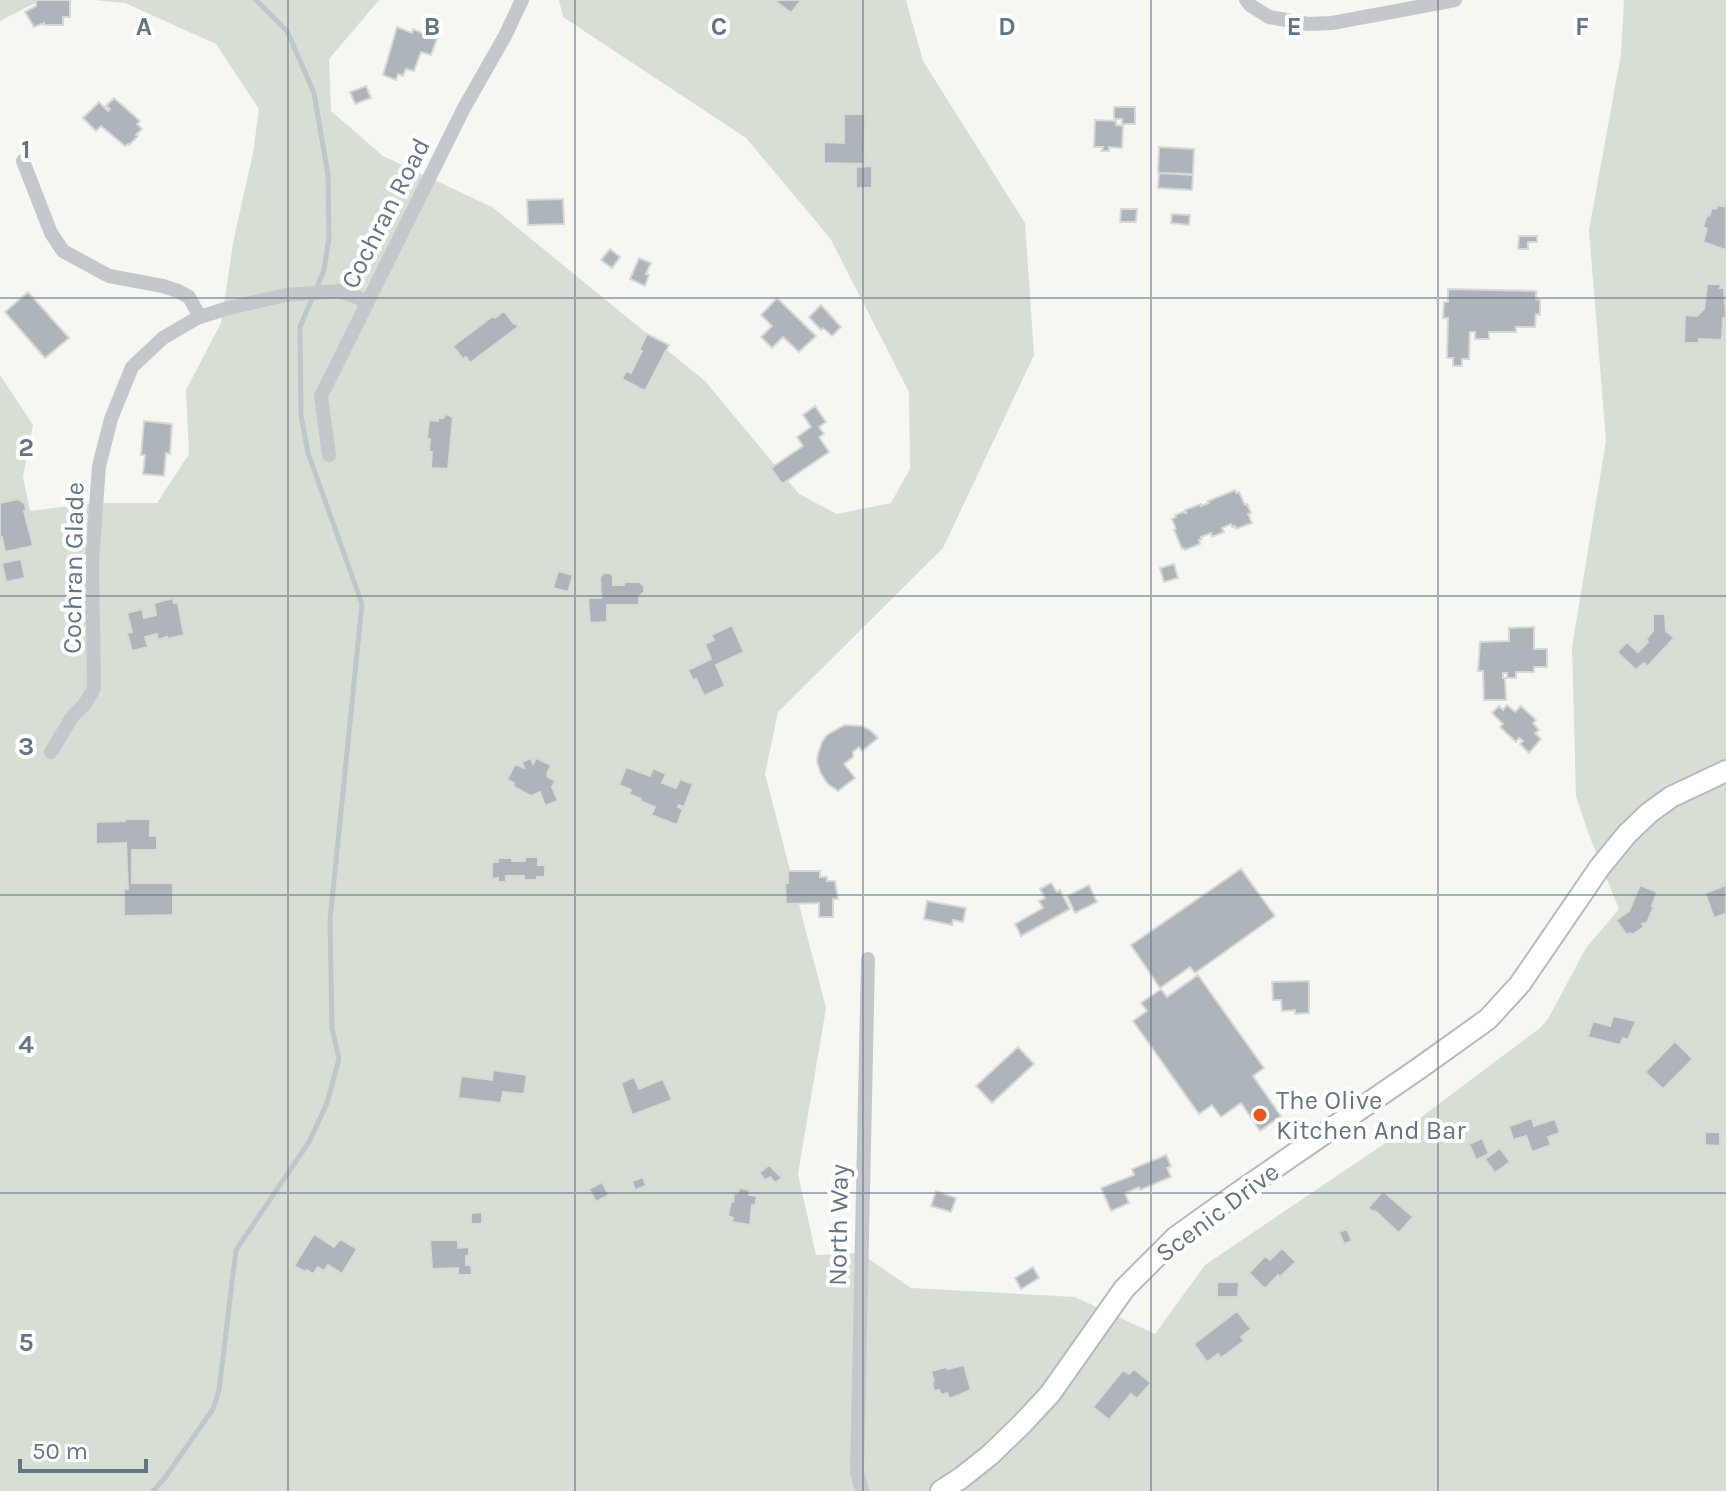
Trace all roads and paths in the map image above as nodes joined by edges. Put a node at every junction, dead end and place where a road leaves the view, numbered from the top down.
1 (522, 0) edge
2 (1246, 0) edge
3 (1455, 0) edge
4 (23, 161) dead end
5 (367, 301) junction
6 (200, 317) junction
7 (329, 455) dead end
8 (51, 752) dead end
9 (1726, 771) edge
10 (868, 959) dead end
11 (862, 1491) edge
12 (941, 1491) edge

1 - 5 street, Cochran Road
2 - 3 street
4 - 6 street
5 - 6 street, Cochran Glade
5 - 7 street, Cochran Road
6 - 8 street, Cochran Glade
9 - 12 street, Scenic Drive
10 - 11 street, North Way

